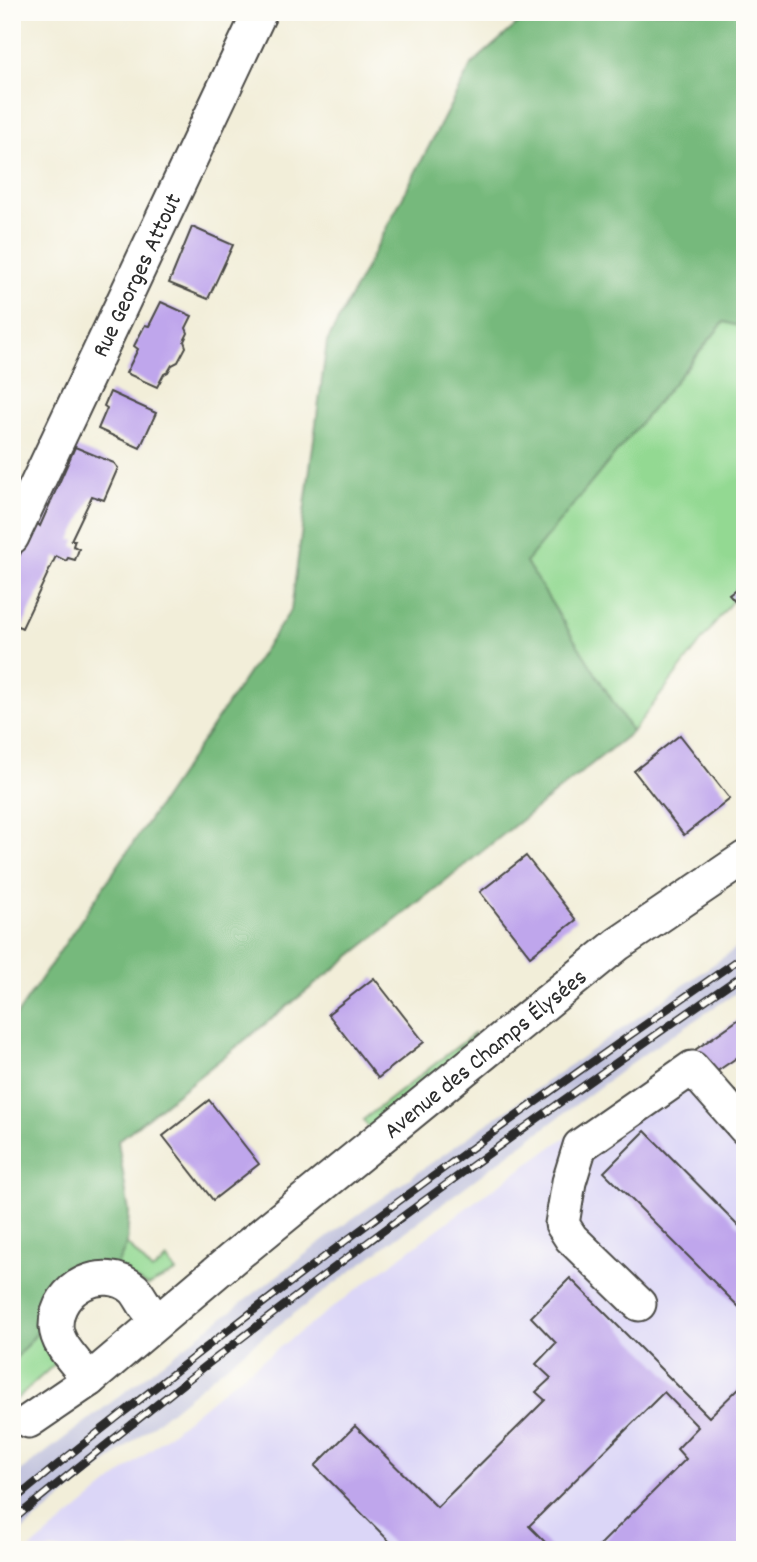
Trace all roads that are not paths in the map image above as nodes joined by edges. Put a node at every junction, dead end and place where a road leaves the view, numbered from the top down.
1 (260, 12) edge
2 (12, 537) edge
3 (745, 859) edge
4 (745, 1128) edge
5 (233, 1258) junction
6 (639, 1304) dead end
7 (146, 1307) junction
8 (83, 1372) junction
9 (21, 1430) edge

1 - 2 street, Rue Georges Attout
3 - 5 street, Avenue des Champs Élysées
4 - 6 street
5 - 7 street, Avenue des Champs Élysées
5 - 8 street, Avenue des Champs Élysées
7 - 8 street, Avenue des Champs Élysées
7 - 8 street
8 - 9 street, Avenue des Champs Élysées

